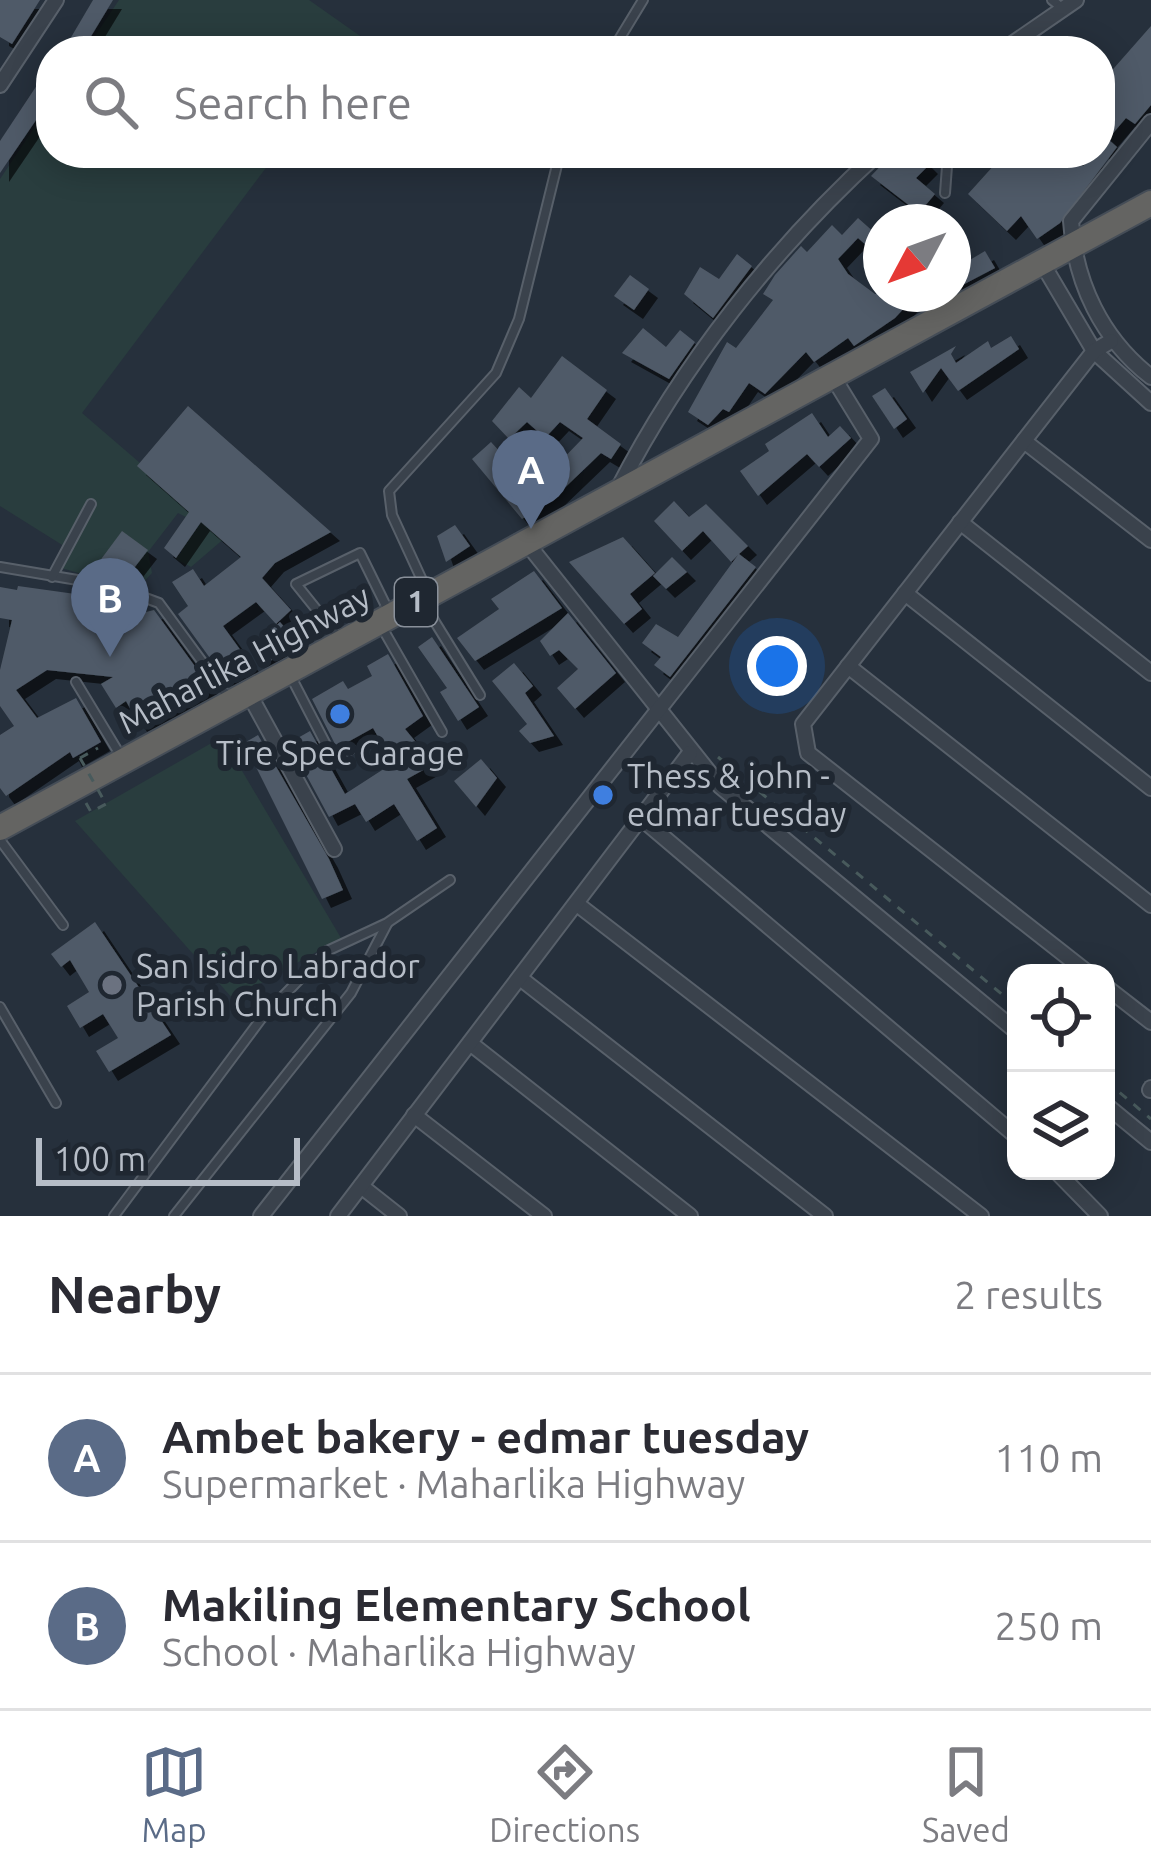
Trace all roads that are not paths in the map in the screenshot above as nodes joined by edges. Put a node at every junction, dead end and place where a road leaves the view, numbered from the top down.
1 (56, 0) edge
2 (643, 0) edge
3 (1063, 3) edge
4 (621, 36) edge
5 (1021, 36) edge
6 (3, 75) edge
7 (1151, 122) edge
8 (1115, 166) edge
9 (556, 168) edge
10 (862, 168) edge
11 (947, 168) edge
12 (1113, 168) edge
13 (945, 194) dead end
14 (1151, 203) edge
15 (1072, 245) junction
16 (1042, 262) junction
17 (1111, 341) junction
18 (1094, 351) junction
19 (832, 377) junction
20 (1151, 377) edge
21 (1151, 403) edge
22 (1024, 441) junction
23 (614, 495) junction
24 (91, 504) dead end
25 (961, 522) junction
26 (1151, 540) edge
27 (526, 542) junction
28 (0, 567) edge
29 (52, 577) junction
30 (905, 593) junction
31 (425, 597) junction
32 (385, 620) junction
33 (344, 643) junction
34 (848, 666) junction
35 (289, 672) junction
36 (1151, 673) edge
37 (76, 682) dead end
38 (481, 695) dead end
39 (241, 698) junction
40 (655, 709) junction
41 (442, 732) dead end
42 (351, 749) dead end
43 (689, 753) junction
44 (124, 761) junction
45 (1151, 788) edge
46 (642, 819) junction
47 (0, 828) edge
48 (0, 840) edge
49 (334, 849) dead end
50 (450, 880) dead end
51 (577, 904) junction
52 (1151, 904) edge
53 (387, 922) junction
54 (63, 925) dead end
55 (1077, 964) edge
56 (520, 978) junction
57 (1115, 994) edge
58 (0, 1007) edge
59 (1151, 1022) edge
60 (1007, 1023) edge
61 (470, 1043) junction
62 (56, 1103) dead end
63 (1115, 1112) edge
64 (414, 1115) junction
65 (1007, 1128) edge
66 (1151, 1142) edge
67 (1065, 1180) edge
68 (361, 1186) junction
69 (114, 1216) edge
70 (174, 1216) edge
71 (261, 1216) edge
72 (338, 1216) edge
73 (399, 1216) edge
74 (544, 1216) edge
75 (690, 1216) edge
76 (825, 1216) edge
77 (981, 1216) edge
78 (1100, 1216) edge

1 - 6 street
2 - 4 lane
3 - 5 street
7 - 8 street
9 - 31 lane
10 - 23 street
11 - 13 lane
12 - 15 street
14 - 15 highway, Maharlika Highway / 1
15 - 16 highway, Maharlika Highway / 1
15 - 17 street
16 - 18 street
16 - 19 highway, Maharlika Highway / 1
17 - 18 street
17 - 20 street
18 - 21 street
18 - 22 street
19 - 23 highway, Maharlika Highway / 1
19 - 40 street
22 - 25 street
22 - 26 street
23 - 27 highway, Maharlika Highway / 1
24 - 29 lane
25 - 30 street
25 - 36 street
27 - 31 highway, Maharlika Highway / 1
27 - 40 street
28 - 29 lane
29 - 39 lane
30 - 34 street
30 - 45 street
31 - 32 highway, Maharlika Highway / 1
31 - 38 lane
32 - 33 highway, Maharlika Highway / 1
32 - 33 lane
32 - 41 lane
33 - 35 highway, Maharlika Highway / 1
34 - 52 street
34 - 55 street
35 - 39 highway, Maharlika Highway / 1
35 - 42 lane
37 - 44 lane
39 - 44 highway, Maharlika Highway / 1
39 - 49 street
40 - 43 street
40 - 71 street
43 - 46 street
43 - 60 street
44 - 47 highway, Maharlika Highway / 1
46 - 51 street
46 - 65 street
48 - 54 lane
50 - 53 lane
51 - 56 street
51 - 77 street
53 - 69 lane
53 - 70 lane
56 - 61 street
56 - 76 street
57 - 59 street
58 - 62 lane
61 - 64 street
61 - 75 street
63 - 66 street
64 - 68 street
64 - 74 street
67 - 78 street
68 - 72 street
68 - 73 street

